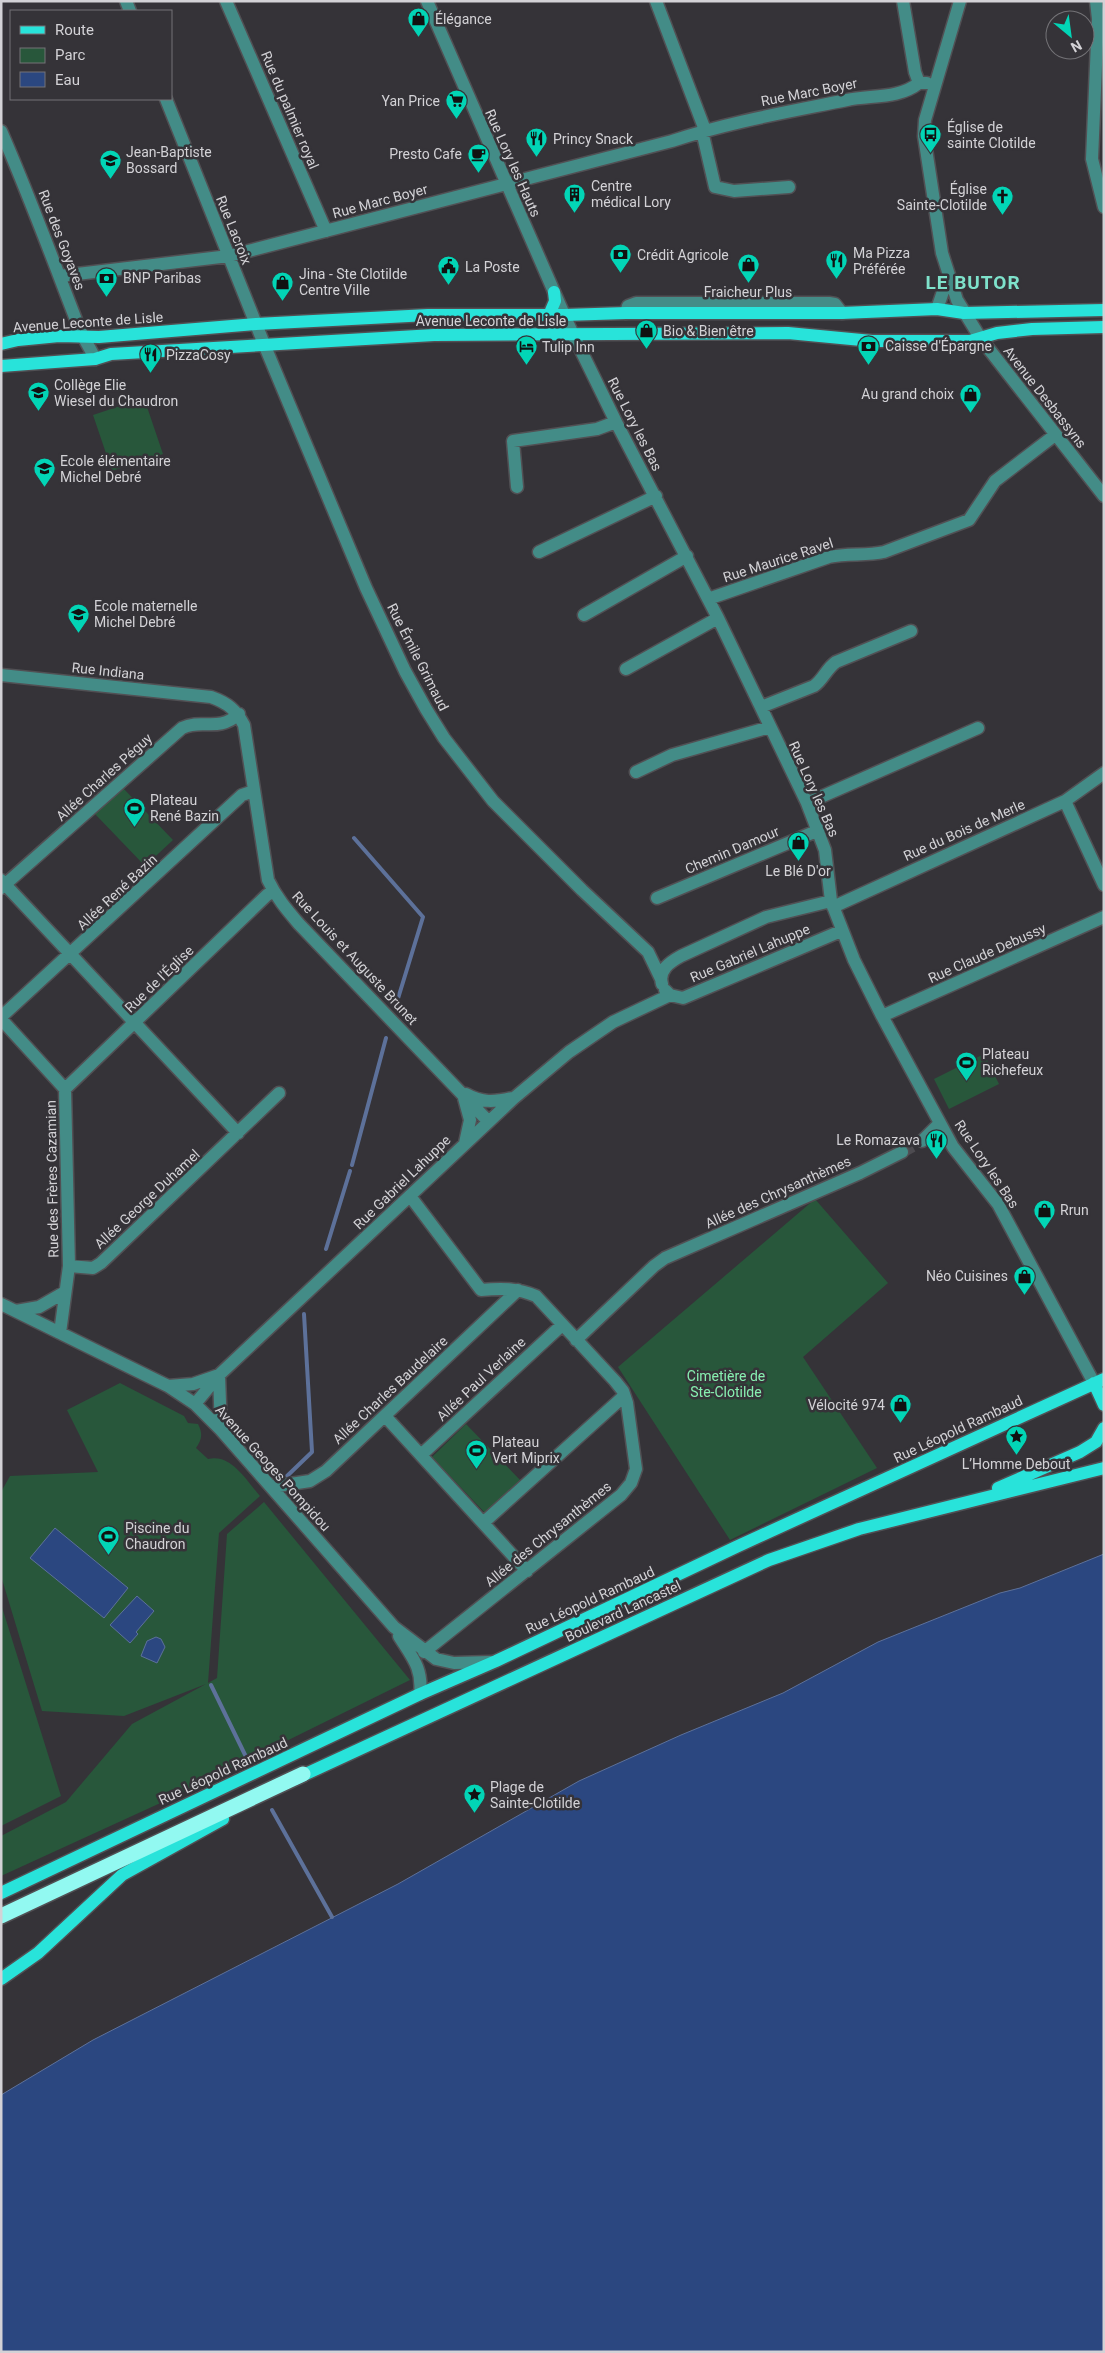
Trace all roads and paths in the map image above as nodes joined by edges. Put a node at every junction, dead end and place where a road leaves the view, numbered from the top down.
1 (226, 1) edge
2 (426, 1) edge
3 (656, 1) edge
4 (903, 1) edge
5 (960, 1) edge
6 (1096, 1) edge
7 (919, 83) junction
8 (934, 84) junction
9 (166, 100) edge
10 (704, 130) junction
11 (1, 131) edge
12 (506, 184) junction
13 (789, 187) dead end
14 (1104, 207) edge
15 (326, 231) junction
16 (229, 256) junction
17 (60, 276) junction
18 (948, 277) junction
19 (554, 292) junction
20 (937, 309) junction
21 (1104, 310) edge
22 (964, 313) junction
23 (549, 315) junction
24 (564, 315) junction
25 (256, 324) junction
26 (1104, 327) edge
27 (82, 335) junction
28 (574, 336) junction
29 (981, 339) junction
30 (1, 344) edge
31 (264, 344) junction
32 (95, 359) junction
33 (1, 366) edge
34 (616, 422) junction
35 (1055, 435) junction
36 (517, 487) dead end
37 (656, 496) junction
38 (1104, 496) edge
39 (539, 552) dead end
40 (687, 556) junction
41 (708, 599) junction
42 (584, 615) dead end
43 (718, 618) junction
44 (911, 632) dead end
45 (626, 669) dead end
46 (1, 675) edge
47 (761, 707) junction
48 (239, 714) junction
49 (770, 727) junction
50 (978, 728) dead end
51 (636, 772) dead end
52 (1104, 773) edge
53 (254, 791) junction
54 (1065, 801) junction
55 (807, 803) junction
56 (819, 830) junction
57 (3, 884) edge
58 (1104, 885) edge
59 (274, 891) junction
60 (657, 898) dead end
61 (832, 904) junction
62 (1104, 917) edge
63 (841, 931) junction
64 (648, 952) junction
65 (71, 954) junction
66 (681, 956) junction
67 (664, 988) junction
68 (882, 1016) junction
69 (1, 1018) edge
70 (135, 1024) junction
71 (65, 1089) junction
72 (460, 1091) junction
73 (279, 1093) dead end
74 (514, 1098) junction
75 (488, 1121) junction
76 (940, 1123) junction
77 (238, 1132) junction
78 (922, 1141) tunnel mouth
79 (465, 1143) junction
80 (902, 1152) tunnel mouth
81 (410, 1196) junction
82 (69, 1266) junction
83 (518, 1290) junction
84 (65, 1292) junction
85 (1, 1304) edge
86 (64, 1308) junction
87 (16, 1311) junction
88 (562, 1325) junction
89 (60, 1333) junction
90 (576, 1340) junction
91 (79, 1342) junction
92 (220, 1375) junction
93 (1099, 1380) edge
94 (168, 1386) junction
95 (624, 1396) junction
96 (194, 1404) junction
97 (1104, 1406) edge
98 (384, 1416) junction
99 (1104, 1428) edge
100 (221, 1430) junction
101 (421, 1455) junction
102 (1104, 1468) edge
103 (271, 1488) junction
104 (966, 1502) junction
105 (483, 1523) junction
106 (527, 1571) junction
107 (394, 1627) junction
108 (424, 1652) junction
109 (496, 1661) junction
110 (420, 1694) junction
111 (303, 1774) junction
112 (1, 1893) edge
113 (1, 1916) edge
114 (1, 1979) edge

1 - 15 street, Rue du palmier royal
2 - 12 street, Rue Lory les Hauts
3 - 10 street
4 - 7 street
5 - 8 street, Avenue Desbassyns
6 - 14 street
7 - 8 street
7 - 10 street, Rue Marc Boyer
8 - 18 street, Avenue Desbassyns
9 - 16 street, Rue Lacroix
10 - 12 street, Rue Marc Boyer
10 - 13 street
11 - 17 street, Rue des Goyaves
12 - 15 street, Rue Marc Boyer
12 - 19 street, Rue Lory les Hauts
15 - 16 street, Rue Marc Boyer
16 - 17 street, Rue Marc Boyer
16 - 25 street, Rue Lacroix
17 - 27 street, Rue des Goyaves
18 - 20 street
18 - 22 street, Avenue Desbassyns
19 - 23 main road
19 - 24 street, Rue Lory les Hauts
20 - 22 main road, Avenue Leconte de Lisle
20 - 24 main road, Avenue Leconte de Lisle
21 - 22 main road, Avenue Leconte de Lisle
22 - 29 street, Avenue Desbassyns
23 - 24 main road, Avenue Leconte de Lisle
23 - 25 main road, Avenue Leconte de Lisle
24 - 28 street, Rue Lory les Hauts
25 - 27 main road, Avenue Leconte de Lisle
25 - 31 street, Rue Lacroix
26 - 29 main road, Avenue Leconte de Lisle
27 - 30 main road, Avenue Leconte de Lisle
27 - 32 street, Rue des Goyaves
28 - 29 main road, Avenue Leconte de Lisle
28 - 31 main road, Avenue Leconte de Lisle
28 - 34 street, Rue Lory les Bas
29 - 35 street, Avenue Desbassyns
31 - 32 main road, Avenue Leconte de Lisle
31 - 64 street, Rue Émile Grimaud
32 - 33 main road, Avenue Leconte de Lisle
34 - 36 street
34 - 37 street, Rue Lory les Bas
35 - 38 street, Avenue Desbassyns
35 - 41 street, Rue Maurice Ravel
37 - 39 street
37 - 40 street, Rue Lory les Bas
40 - 41 street, Rue Lory les Bas
40 - 42 street
41 - 43 street, Rue Lory les Bas
43 - 45 street
43 - 47 street, Rue Lory les Bas
44 - 47 street
46 - 48 street, Rue Indiana
47 - 49 street, Rue Lory les Bas
48 - 53 street, Rue Louis et Auguste Brunet
48 - 57 street, Allée Charles Péguy
49 - 51 street
49 - 55 street, Rue Lory les Bas
50 - 55 street
52 - 54 street, Rue du Bois de Merle
53 - 59 street, Rue Louis et Auguste Brunet
53 - 65 street, Allée René Bazin
54 - 58 street
54 - 61 street, Rue du Bois de Merle
55 - 56 street, Rue Lory les Bas
56 - 60 street, Chemin Damour
56 - 61 street, Rue Lory les Bas
57 - 65 street
59 - 70 street, Rue de l'Église
59 - 72 street, Rue Louis et Auguste Brunet
61 - 63 street, Rue Lory les Bas
61 - 66 street
62 - 68 street, Rue Claude Debussy
63 - 67 street, Rue Gabriel Lahuppe
63 - 68 street, Rue Lory les Bas
64 - 66 street
64 - 67 street, Rue Émile Grimaud
65 - 69 street, Allée René Bazin
65 - 70 street
66 - 67 street
67 - 74 street, Rue Gabriel Lahuppe
68 - 76 street, Rue Lory les Bas
69 - 71 street, Rue des Frères Cazamian
70 - 71 street, Rue de l'Église
70 - 77 street
71 - 82 street, Rue des Frères Cazamian
72 - 74 street, Rue Louis et Auguste Brunet
72 - 75 street, Rue Louis et Auguste Brunet
72 - 79 street, Rue Louis et Auguste Brunet
73 - 77 street, Allée George Duhamel
74 - 75 street, Rue Gabriel Lahuppe
75 - 79 street, Rue Gabriel Lahuppe
76 - 78 street
76 - 93 street, Rue Lory les Bas
77 - 82 street, Allée George Duhamel
79 - 81 street, Rue Gabriel Lahuppe
80 - 90 street, Allée des Chrysanthèmes
81 - 83 street, Allée des Chrysanthèmes
81 - 92 street, Rue Gabriel Lahuppe
82 - 84 street, Rue des Frères Cazamian
83 - 88 street, Allée des Chrysanthèmes
83 - 98 street, Allée Charles Baudelaire
84 - 86 street, Rue des Frères Cazamian
84 - 87 street
85 - 87 street, Avenue Geoges Pompidou
86 - 89 street, Rue des Frères Cazamian
86 - 91 street
87 - 89 street, Avenue Geoges Pompidou
88 - 90 street, Allée des Chrysanthèmes
88 - 101 street, Allée Paul Verlaine
89 - 91 street, Avenue Geoges Pompidou
90 - 95 street, Allée des Chrysanthèmes
91 - 94 street, Avenue Geoges Pompidou
92 - 94 street
92 - 96 street, Rue Gabriel Lahuppe
92 - 100 street
93 - 97 main road
93 - 109 main road, Rue Léopold Rambaud
94 - 96 street, Avenue Geoges Pompidou
95 - 105 street
95 - 106 street, Allée des Chrysanthèmes
96 - 100 street, Avenue Geoges Pompidou
98 - 101 street
98 - 103 street, Allée Charles Baudelaire
99 - 104 main road
100 - 103 street, Avenue Geoges Pompidou
101 - 105 street
102 - 104 main road
103 - 107 street, Avenue Geoges Pompidou
104 - 111 main road, Boulevard Lancastel
105 - 106 street
106 - 108 street, Allée des Chrysanthèmes
107 - 108 street, Avenue Geoges Pompidou
107 - 110 street, Avenue Geoges Pompidou
108 - 109 street, Avenue Geoges Pompidou
109 - 110 main road, Rue Léopold Rambaud
110 - 112 main road, Rue Léopold Rambaud
111 - 113 highway
111 - 114 main road, Boulevard Lancastel

